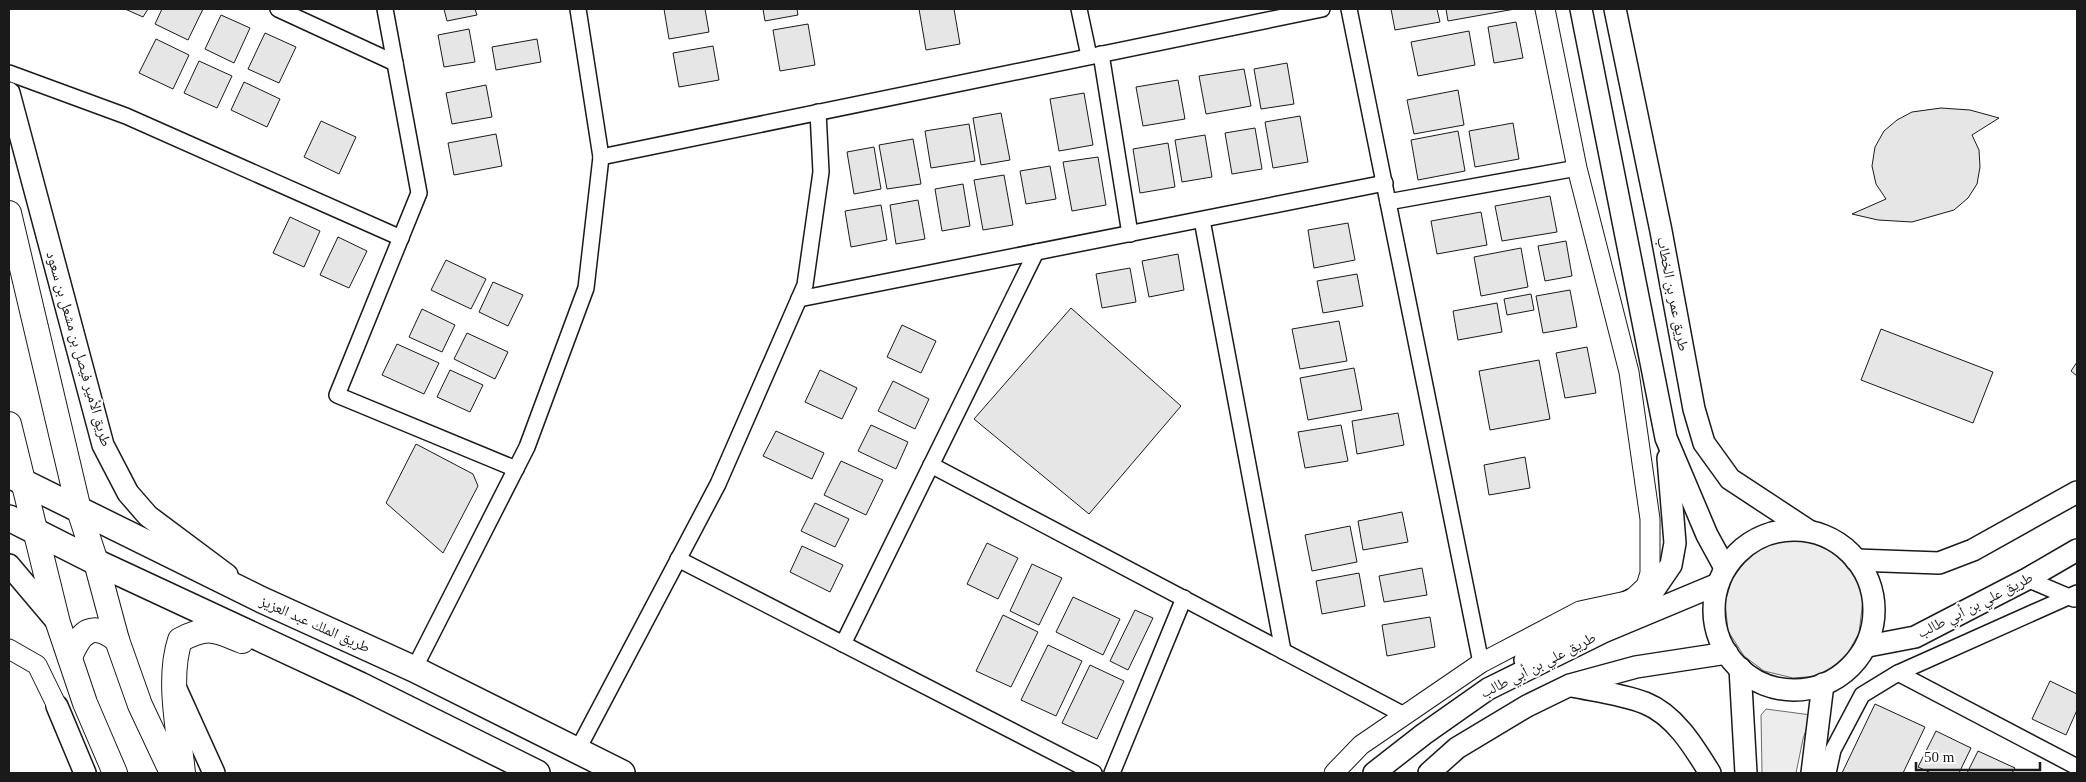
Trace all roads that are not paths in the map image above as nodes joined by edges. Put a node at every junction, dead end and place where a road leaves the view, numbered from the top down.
1 (278, 9) edge
2 (385, 9) edge
3 (578, 9) edge
4 (1078, 9) edge
5 (1322, 9) edge
6 (1350, 9) edge
7 (1545, 9) edge
8 (1567, 9) edge
9 (1615, 9) edge
10 (1582, 16) edge
11 (1095, 55) junction
12 (395, 62) junction
13 (9, 73) edge
14 (9, 93) edge
15 (818, 112) junction
16 (601, 157) junction
17 (1577, 168) junction
18 (1385, 184) junction
19 (1388, 202) junction
20 (9, 213) edge
21 (1202, 220) junction
22 (1130, 234) junction
23 (400, 238) junction
24 (1036, 252) junction
25 (799, 299) junction
26 (9, 424) edge
27 (1666, 438) junction
28 (932, 465) junction
29 (516, 469) junction
30 (16, 479) edge
31 (2077, 492) edge
32 (78, 510) junction
33 (9, 518) edge
34 (35, 530) junction
35 (1809, 531) junction
36 (2077, 550) edge
37 (678, 559) junction
38 (1856, 560) junction
39 (96, 562) junction
40 (9, 564) edge
41 (1721, 576) junction
42 (2027, 579) junction
43 (2074, 597) edge
44 (1184, 598) junction
45 (262, 600) junction
46 (1631, 600) junction
47 (58, 623) junction
48 (1603, 632) junction
49 (118, 640) junction
50 (843, 644) junction
51 (1868, 646) junction
52 (9, 649) edge
53 (1283, 651) junction
54 (70, 657) junction
55 (1733, 661) junction
56 (1481, 663) junction
57 (414, 669) junction
58 (1898, 674) junction
59 (1823, 684) junction
60 (360, 685) junction
61 (1570, 685) junction
62 (175, 686) junction
63 (1488, 689) junction
64 (58, 706) joint
65 (1404, 715) junction
66 (577, 751) junction
67 (2077, 767) edge
68 (85, 773) edge
69 (115, 773) edge
70 (172, 773) edge
71 (183, 773) edge
72 (214, 773) edge
73 (537, 773) edge
74 (622, 773) edge
75 (1094, 773) edge
76 (1112, 773) edge
77 (1334, 773) edge
78 (1374, 773) edge
79 (1429, 773) edge
80 (1710, 773) edge
81 (1746, 773) edge
82 (1812, 773) edge
83 (1828, 773) edge

1 - 12 street
2 - 12 street
3 - 16 street
4 - 11 street
5 - 11 street
6 - 18 street
7 - 17 street
8 - 10 main road
9 - 35 main road, طريق عمر بن الخطاب
10 - 27 main road
11 - 15 street
11 - 22 street
12 - 23 street
13 - 23 street
14 - 45 main road, طريق الأمير فيصل بن مشعل بن سعود
15 - 16 street
15 - 25 street
16 - 29 street
17 - 19 street
17 - 46 street
18 - 19 street
18 - 21 street
19 - 56 street
20 - 32 main road
21 - 22 street
21 - 53 street
22 - 24 street
23 - 29 street
24 - 25 street
24 - 28 street
25 - 37 street
26 - 30 main road
27 - 41 main road
27 - 48 main road
28 - 44 street
28 - 50 street
29 - 57 street
30 - 32 highway, طريق الملك عبد العزيز
30 - 34 main road
31 - 38 main road
32 - 39 main road
32 - 45 highway, طريق الملك عبد العزيز
33 - 34 highway
34 - 39 highway
34 - 47 main road
35 - 38 main road
35 - 41 main road
36 - 42 main road, طريق علي بن أبي طالب
37 - 50 street
37 - 66 street
38 - 51 main road
39 - 49 main road
39 - 60 highway
40 - 47 main road
41 - 48 main road, طريق علي بن أبي طالب
41 - 55 main road
42 - 43 street
42 - 51 main road, طريق علي بن أبي طالب
43 - 58 street
44 - 53 street
44 - 76 street
45 - 57 highway, طريق الملك عبد العزيز
46 - 56 street
46 - 63 main road
47 - 54 main road
48 - 63 main road, طريق علي بن أبي طالب
49 - 54 main road
49 - 70 main road
50 - 75 street
51 - 59 main road
52 - 64 street
53 - 65 street
54 - 69 main road
55 - 59 main road
55 - 61 main road
55 - 81 main road
56 - 65 street
57 - 66 highway, طريق الملك عبد العزيز
58 - 67 street
58 - 83 street
59 - 82 main road
60 - 62 main road
60 - 73 highway
61 - 79 main road
61 - 80 main road
62 - 71 main road
62 - 72 main road
63 - 78 main road, طريق علي بن أبي طالب
64 - 68 main road
65 - 77 street
66 - 74 highway, طريق الملك عبد العزيز

